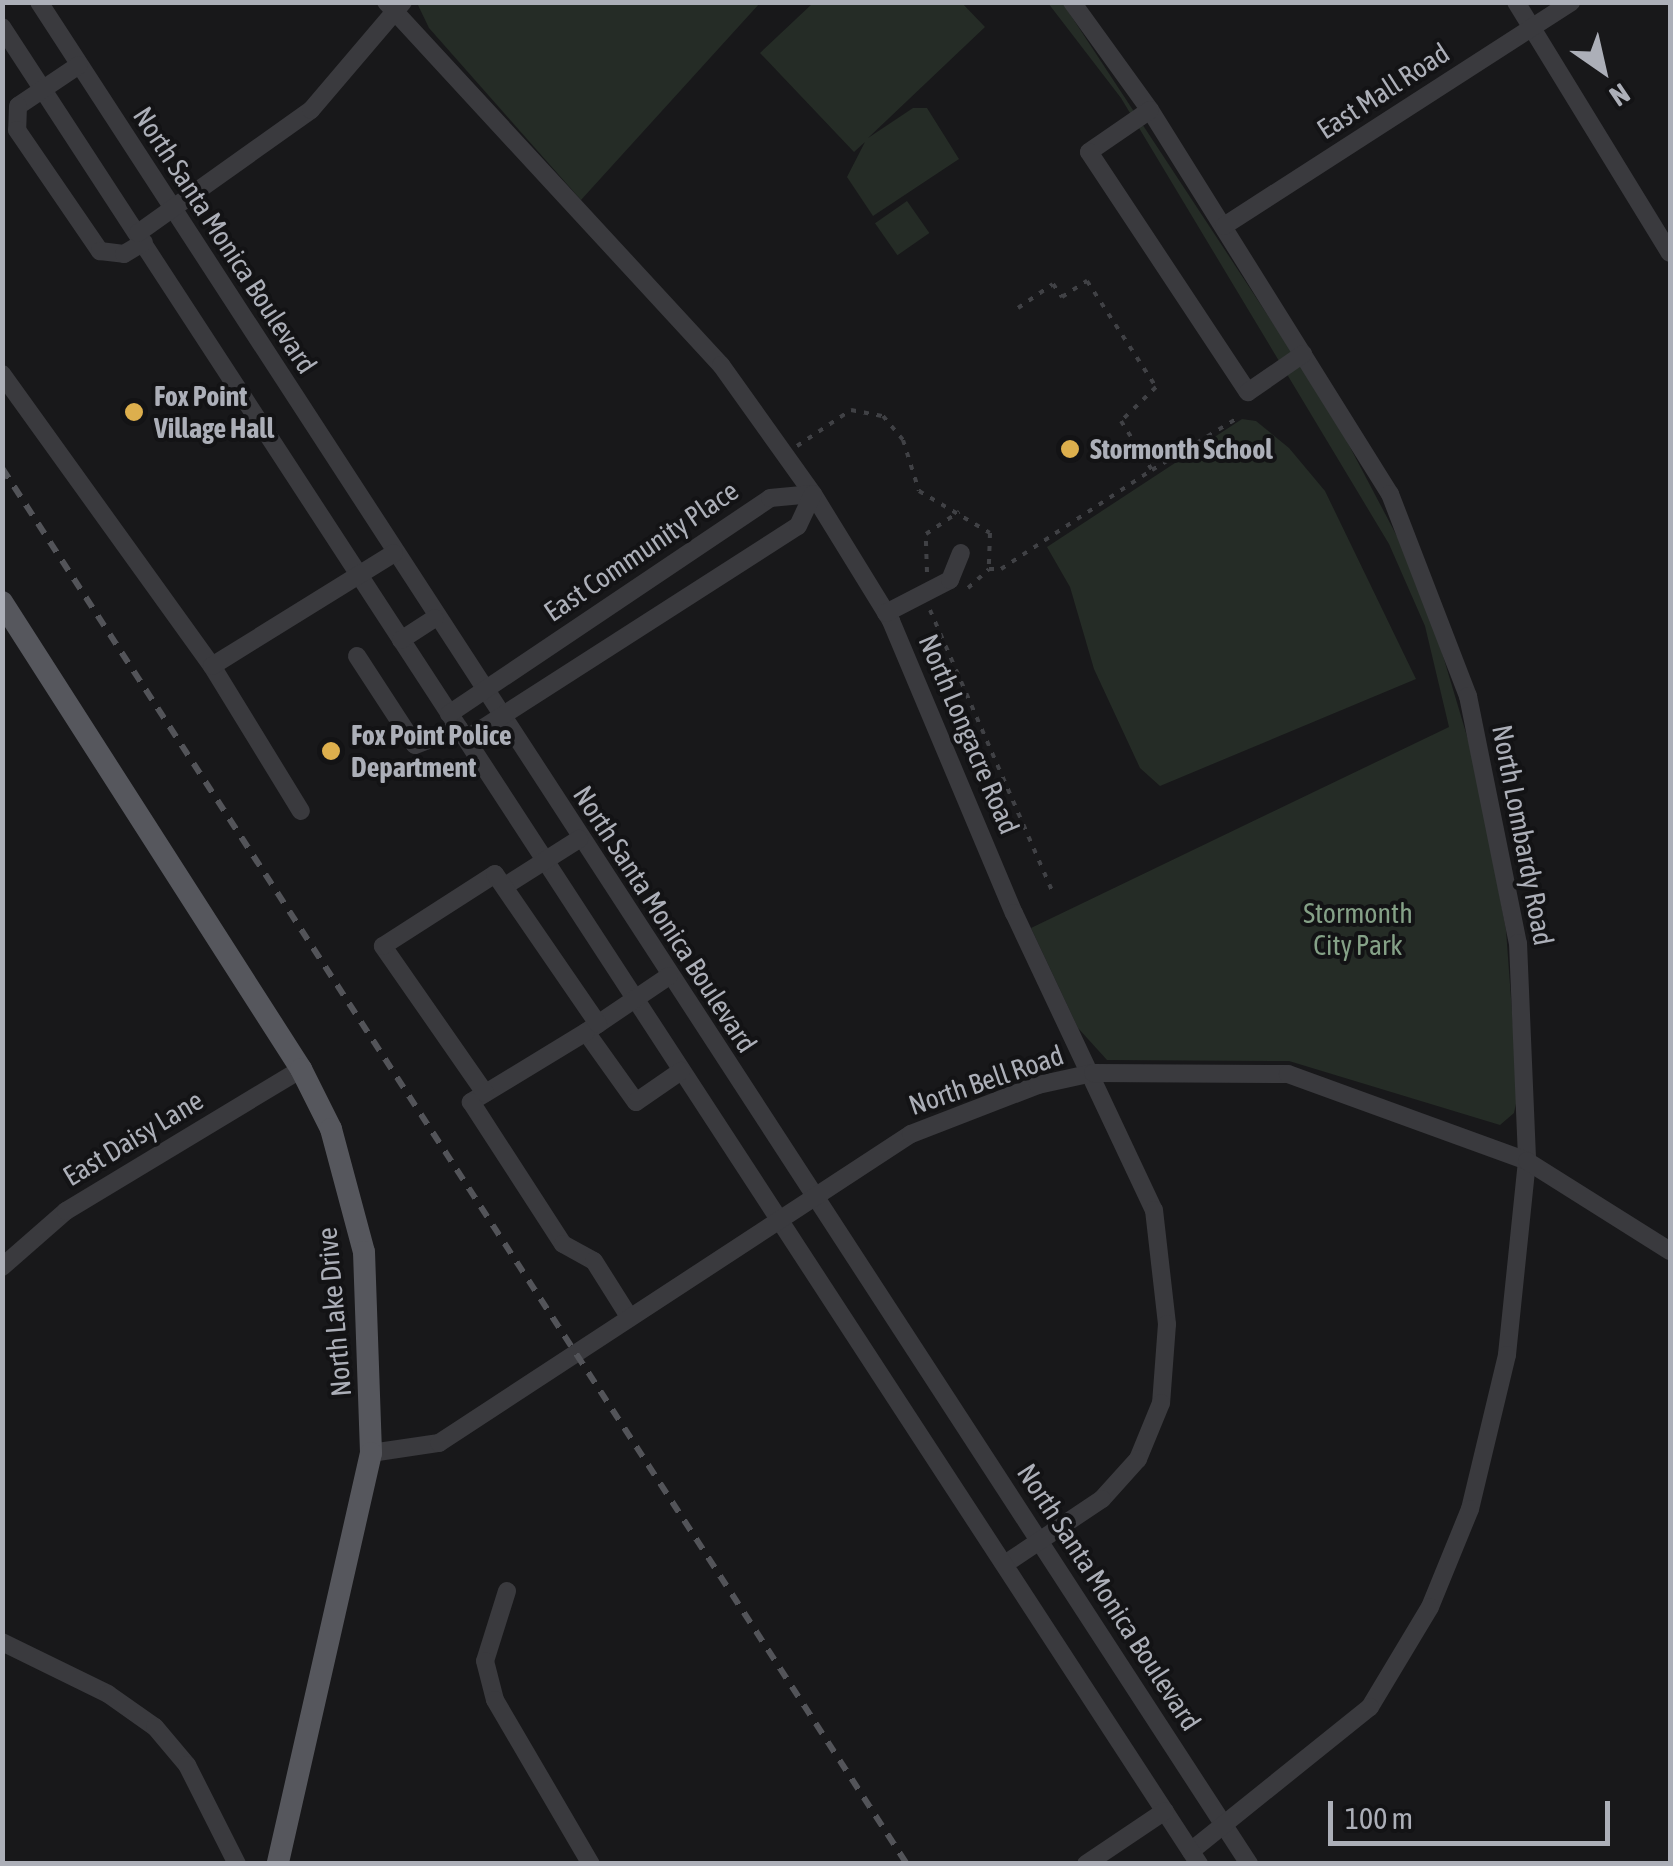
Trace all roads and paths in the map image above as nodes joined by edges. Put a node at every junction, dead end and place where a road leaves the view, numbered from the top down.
1 (39, 2) edge
2 (1072, 2) edge
3 (1516, 2) edge
4 (1571, 2) edge
5 (395, 7) edge
6 (1533, 27) junction
7 (2, 28) edge
8 (79, 65) junction
9 (42, 87) junction
10 (1150, 110) junction
11 (173, 210) junction
12 (1224, 226) junction
13 (141, 238) junction
14 (1670, 253) edge
15 (1018, 308) dead end
16 (1303, 354) junction
17 (2, 374) edge
18 (1236, 419) dead end
19 (785, 454) junction
20 (1152, 470) junction
21 (814, 494) junction
22 (959, 512) junction
23 (394, 553) junction
24 (960, 554) dead end
25 (989, 569) junction
26 (358, 572) junction
27 (928, 573) dead end
28 (957, 594) dead end
29 (943, 601) dead end
30 (2, 602) edge
31 (886, 613) junction
32 (435, 618) junction
33 (401, 640) junction
34 (357, 656) dead end
35 (212, 666) junction
36 (483, 692) junction
37 (500, 718) junction
38 (458, 727) junction
39 (301, 811) dead end
40 (579, 838) junction
41 (546, 862) junction
42 (504, 886) junction
43 (1052, 891) dead end
44 (669, 976) junction
45 (635, 999) junction
46 (592, 1028) junction
47 (300, 1069) junction
48 (682, 1071) junction
49 (1093, 1073) junction
50 (485, 1093) junction
51 (1527, 1161) junction
52 (812, 1194) junction
53 (777, 1218) junction
54 (1670, 1251) edge
55 (2, 1268) edge
56 (628, 1316) junction
57 (371, 1453) junction
58 (1040, 1540) junction
59 (1005, 1564) junction
60 (507, 1591) dead end
61 (2, 1642) edge
62 (1165, 1811) junction
63 (1226, 1828) junction
64 (1195, 1857) edge
65 (237, 1864) edge
66 (278, 1864) edge
67 (592, 1864) edge
68 (1086, 1864) edge
69 (1249, 1864) edge

1 - 8 street, North Santa Monica Boulevard
2 - 10 street, North Lombardy Road
3 - 6 street
4 - 6 street, East Mall Road
5 - 11 street
5 - 19 street, North Longacre Road
6 - 12 street, East Mall Road
6 - 14 street
7 - 9 street
8 - 9 street
8 - 11 street, North Santa Monica Boulevard
9 - 13 street
9 - 13 street
10 - 12 street, North Lombardy Road
10 - 16 street
11 - 13 street
11 - 23 street, North Santa Monica Boulevard
12 - 16 street, North Lombardy Road
13 - 26 street
15 - 20 path
16 - 51 street, North Lombardy Road
17 - 35 street
18 - 20 path
19 - 21 street, North Longacre Road
19 - 22 path
20 - 25 path
21 - 31 street, North Longacre Road
21 - 36 street, East Community Place
21 - 37 street
22 - 25 path
22 - 27 path
23 - 26 street
23 - 32 street, North Santa Monica Boulevard
24 - 31 street
25 - 28 path
26 - 33 street
26 - 35 street
29 - 43 path
30 - 47 main road, North Lake Drive
31 - 49 street, North Longacre Road
32 - 33 street
32 - 36 street, North Santa Monica Boulevard
33 - 38 street
34 - 38 street
35 - 39 street
36 - 37 street, North Santa Monica Boulevard
36 - 38 street, East Community Place
37 - 38 street
37 - 40 street, North Santa Monica Boulevard
38 - 41 street
40 - 41 street
40 - 44 street, North Santa Monica Boulevard
41 - 42 street
41 - 45 street
42 - 46 street
42 - 50 street
44 - 45 street
44 - 52 street, North Santa Monica Boulevard
45 - 46 street
45 - 48 street
46 - 48 street
46 - 50 street
47 - 55 street, East Daisy Lane
47 - 57 main road, North Lake Drive
48 - 53 street
49 - 51 street, North Bell Road
49 - 52 street, North Bell Road
49 - 58 street, North Longacre Road
50 - 56 street
51 - 54 street, North Bell Road
51 - 63 street, North Lombardy Road
52 - 53 street, North Bell Road
52 - 58 street, North Santa Monica Boulevard
53 - 56 street, North Bell Road
53 - 59 street
56 - 57 street, North Bell Road
57 - 66 main road, North Lake Drive
58 - 59 street, North Longacre Road
58 - 63 street, North Santa Monica Boulevard
59 - 62 street
60 - 67 street
61 - 65 street
62 - 64 street
62 - 68 street
63 - 64 street, North Lombardy Road
63 - 69 street, North Santa Monica Boulevard

